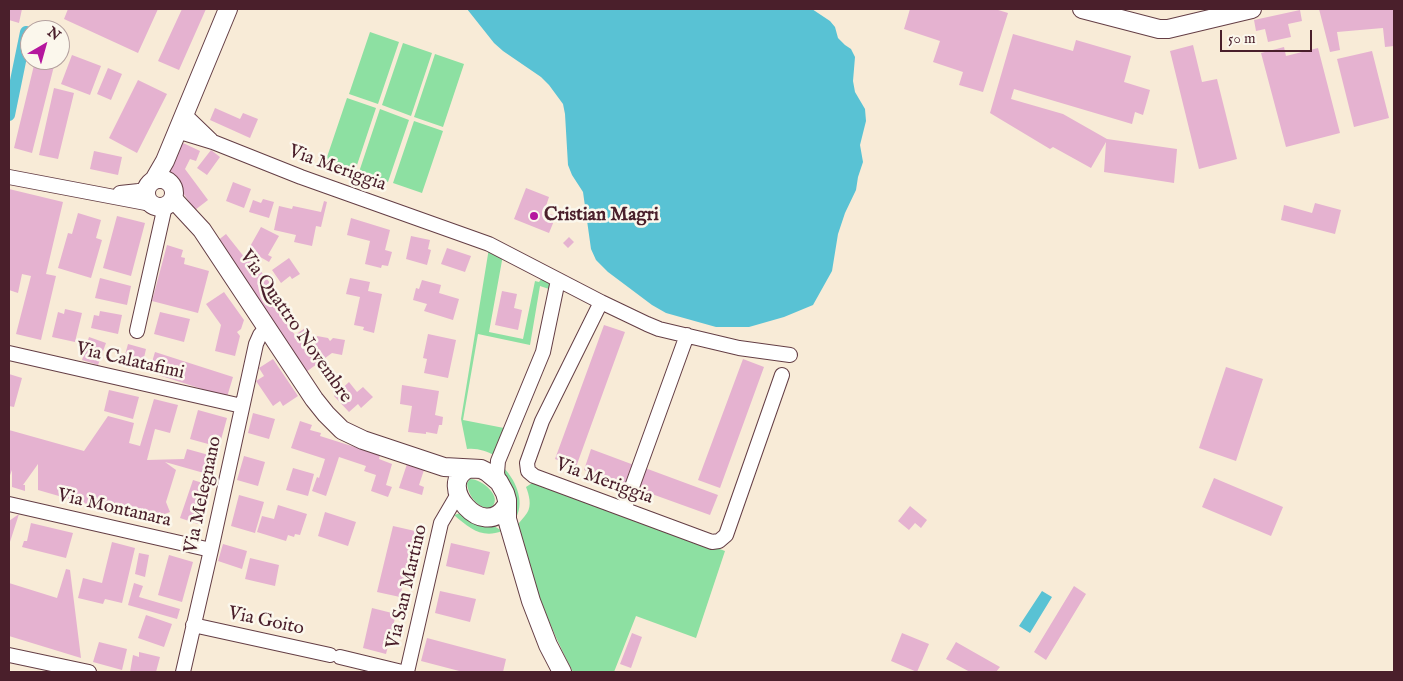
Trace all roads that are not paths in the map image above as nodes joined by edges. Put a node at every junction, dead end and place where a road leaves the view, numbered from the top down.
1 (228, 9) edge
2 (1082, 9) edge
3 (1252, 9) edge
4 (184, 114) junction
5 (177, 131) junction
6 (213, 142) junction
7 (9, 177) edge
8 (163, 197) junction
9 (558, 280) junction
10 (601, 302) junction
11 (266, 328) junction
12 (137, 330) dead end
13 (687, 335) junction
14 (9, 353) edge
15 (790, 355) dead end
16 (782, 375) dead end
17 (242, 406) junction
18 (498, 461) junction
19 (499, 482) junction
20 (466, 483) junction
21 (9, 504) edge
22 (624, 509) junction
23 (500, 512) junction
24 (211, 550) junction
25 (193, 626) junction
26 (9, 655) edge
27 (335, 656) joint
28 (89, 672) edge
29 (183, 672) edge
30 (402, 672) edge
31 (407, 672) edge
32 (562, 672) edge

1 - 4 street
2 - 3 street
4 - 5 street
4 - 6 street, Via Meriggia
5 - 6 street, Via Meriggia
5 - 8 street
6 - 9 street, Via Meriggia
7 - 8 street
8 - 11 street, Via Quattro Novembre
8 - 12 street
9 - 10 street, Via Meriggia
9 - 18 street
10 - 13 street
10 - 22 street, Via Meriggia
11 - 17 street, Via Melegnano
11 - 20 street, Via Quattro Novembre
13 - 15 street
13 - 22 street
14 - 17 street, Via Calatafimi
16 - 22 street, Via Meriggia
17 - 24 street, Via Melegnano
18 - 19 street
18 - 20 street
19 - 20 street
19 - 23 street
20 - 23 street
20 - 31 street, Via San Martino
21 - 24 street, Via Montanara
23 - 32 street
24 - 25 street, Via Melegnano
25 - 27 street, Via Goito
25 - 29 street, Via Melegnano
26 - 28 street
27 - 30 street, Via San Martino

